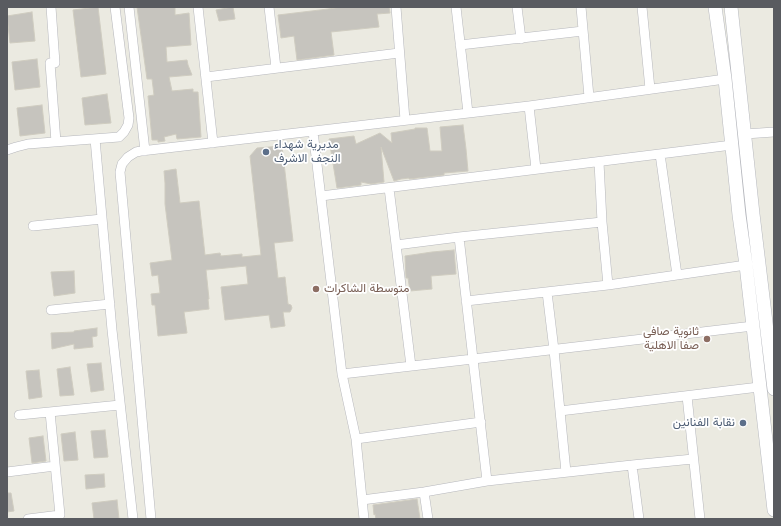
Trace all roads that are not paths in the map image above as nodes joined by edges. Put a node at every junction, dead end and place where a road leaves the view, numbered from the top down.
1 (51, 7) edge
2 (115, 7) edge
3 (129, 7) edge
4 (198, 7) edge
5 (269, 7) edge
6 (396, 7) edge
7 (456, 7) edge
8 (517, 7) edge
9 (581, 7) edge
10 (642, 7) edge
11 (715, 7) edge
12 (731, 7) edge
13 (583, 31) junction
14 (521, 39) junction
15 (460, 45) junction
16 (399, 53) junction
17 (276, 68) junction
18 (206, 76) junction
19 (725, 79) junction
20 (650, 89) junction
21 (589, 97) junction
22 (528, 106) junction
23 (468, 113) junction
24 (405, 120) junction
25 (313, 131) junction
26 (774, 132) edge
27 (745, 134) junction
28 (95, 139) junction
29 (56, 142) junction
30 (213, 143) junction
31 (732, 145) junction
32 (7, 150) edge
33 (144, 150) junction
34 (660, 154) junction
35 (598, 162) junction
36 (536, 169) junction
37 (389, 188) junction
38 (321, 196) junction
39 (753, 214) junction
40 (739, 215) junction
41 (102, 220) junction
42 (602, 222) junction
43 (33, 226) dead end
44 (459, 237) junction
45 (396, 245) junction
46 (746, 265) junction
47 (677, 275) junction
48 (608, 285) junction
49 (547, 292) junction
50 (466, 301) junction
51 (110, 304) junction
52 (50, 310) dead end
53 (753, 326) junction
54 (771, 341) edge
55 (554, 350) junction
56 (473, 359) junction
57 (411, 366) junction
58 (342, 374) junction
59 (759, 387) junction
60 (774, 390) edge
61 (687, 396) junction
62 (120, 405) junction
63 (560, 411) junction
64 (50, 412) junction
65 (19, 415) dead end
66 (480, 422) junction
67 (356, 439) junction
68 (693, 459) junction
69 (632, 465) junction
70 (55, 466) junction
71 (7, 472) edge
72 (566, 472) junction
73 (487, 481) junction
74 (424, 492) junction
75 (362, 500) junction
76 (774, 509) edge
77 (28, 519) edge
78 (132, 519) edge
79 (150, 519) edge
80 (364, 519) edge
81 (428, 519) edge
82 (639, 519) edge
83 (700, 519) edge

1 - 29 street
2 - 28 street
3 - 33 street
4 - 18 street
5 - 17 street
6 - 16 street
7 - 15 street
8 - 14 street
9 - 13 street
10 - 20 street
11 - 19 street
12 - 27 street
13 - 14 street
13 - 21 street
14 - 15 street
15 - 23 street
16 - 17 street
16 - 24 street
17 - 18 street
18 - 30 street
19 - 20 street
19 - 31 street
20 - 21 street
21 - 22 street
22 - 23 street
22 - 36 street
23 - 24 street
24 - 25 street
25 - 30 street
25 - 38 street
26 - 27 street
27 - 39 street
28 - 29 street
28 - 41 street
29 - 32 street
30 - 33 street
31 - 34 street
31 - 40 street
33 - 79 street
34 - 35 street
34 - 47 street
35 - 36 street
35 - 42 street
36 - 37 street
37 - 38 street
37 - 45 street
38 - 58 street
39 - 40 street
39 - 54 street
40 - 46 street
41 - 43 street
41 - 51 street
42 - 44 street
42 - 48 street
44 - 45 street
44 - 50 street
45 - 57 street
46 - 47 street
46 - 53 street
47 - 48 street
48 - 49 street
49 - 50 street
49 - 55 street
50 - 56 street
51 - 52 street
51 - 62 street
53 - 55 street
53 - 59 street
54 - 60 street
55 - 56 street
55 - 63 street
56 - 57 street
56 - 66 street
57 - 58 street
58 - 67 street
59 - 61 street
59 - 76 street
61 - 63 street
61 - 68 street
62 - 64 street
62 - 78 street
63 - 72 street
64 - 65 street
64 - 70 street
66 - 67 street
66 - 73 street
67 - 75 street
68 - 69 street
68 - 83 street
69 - 72 street
69 - 82 street
70 - 71 street
70 - 77 street
72 - 73 street
73 - 74 street
74 - 75 street
74 - 81 street
75 - 80 street

